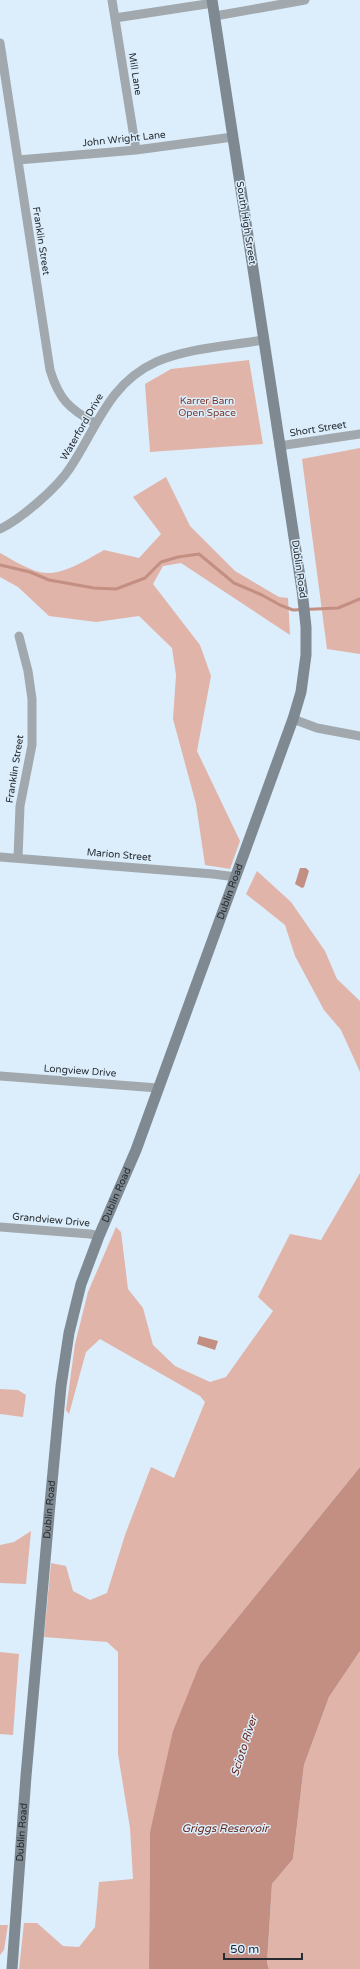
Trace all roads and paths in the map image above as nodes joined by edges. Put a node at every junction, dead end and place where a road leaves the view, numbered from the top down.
1 (112, 0) edge
2 (305, 0) edge
3 (212, 2) edge
4 (214, 16) junction
5 (115, 18) junction
6 (0, 43) edge
7 (232, 137) junction
8 (136, 150) junction
9 (18, 160) junction
10 (263, 340) junction
11 (95, 423) junction
12 (360, 434) edge
13 (279, 446) junction
14 (0, 529) edge
15 (18, 636) dead end
16 (293, 719) junction
17 (360, 736) edge
18 (0, 857) edge
19 (18, 858) junction
20 (236, 877) junction
21 (0, 1076) edge
22 (158, 1088) junction
23 (0, 1227) edge
24 (99, 1236) junction
25 (12, 1969) edge

1 - 5 street, Mill Lane
2 - 4 street
3 - 4 main road, South High Street
3 - 5 street
4 - 7 main road, South High Street
5 - 8 street, Mill Lane
6 - 9 street, Franklin Street
7 - 8 street, John Wright Lane
7 - 10 main road, South High Street
8 - 9 street, John Wright Lane
9 - 11 street, Franklin Street
10 - 11 street, Waterford Drive
10 - 13 main road, South High Street
11 - 14 street, Waterford Drive
12 - 13 street, Short Street
13 - 16 main road, Dublin Road
15 - 19 street, Franklin Street
16 - 17 street
16 - 20 main road, Dublin Road
18 - 19 street, Marion Street
19 - 20 street, Marion Street
20 - 22 main road, Dublin Road
21 - 22 street, Longview Drive
22 - 24 main road, Dublin Road
23 - 24 street, Grandview Drive
24 - 25 main road, Dublin Road

